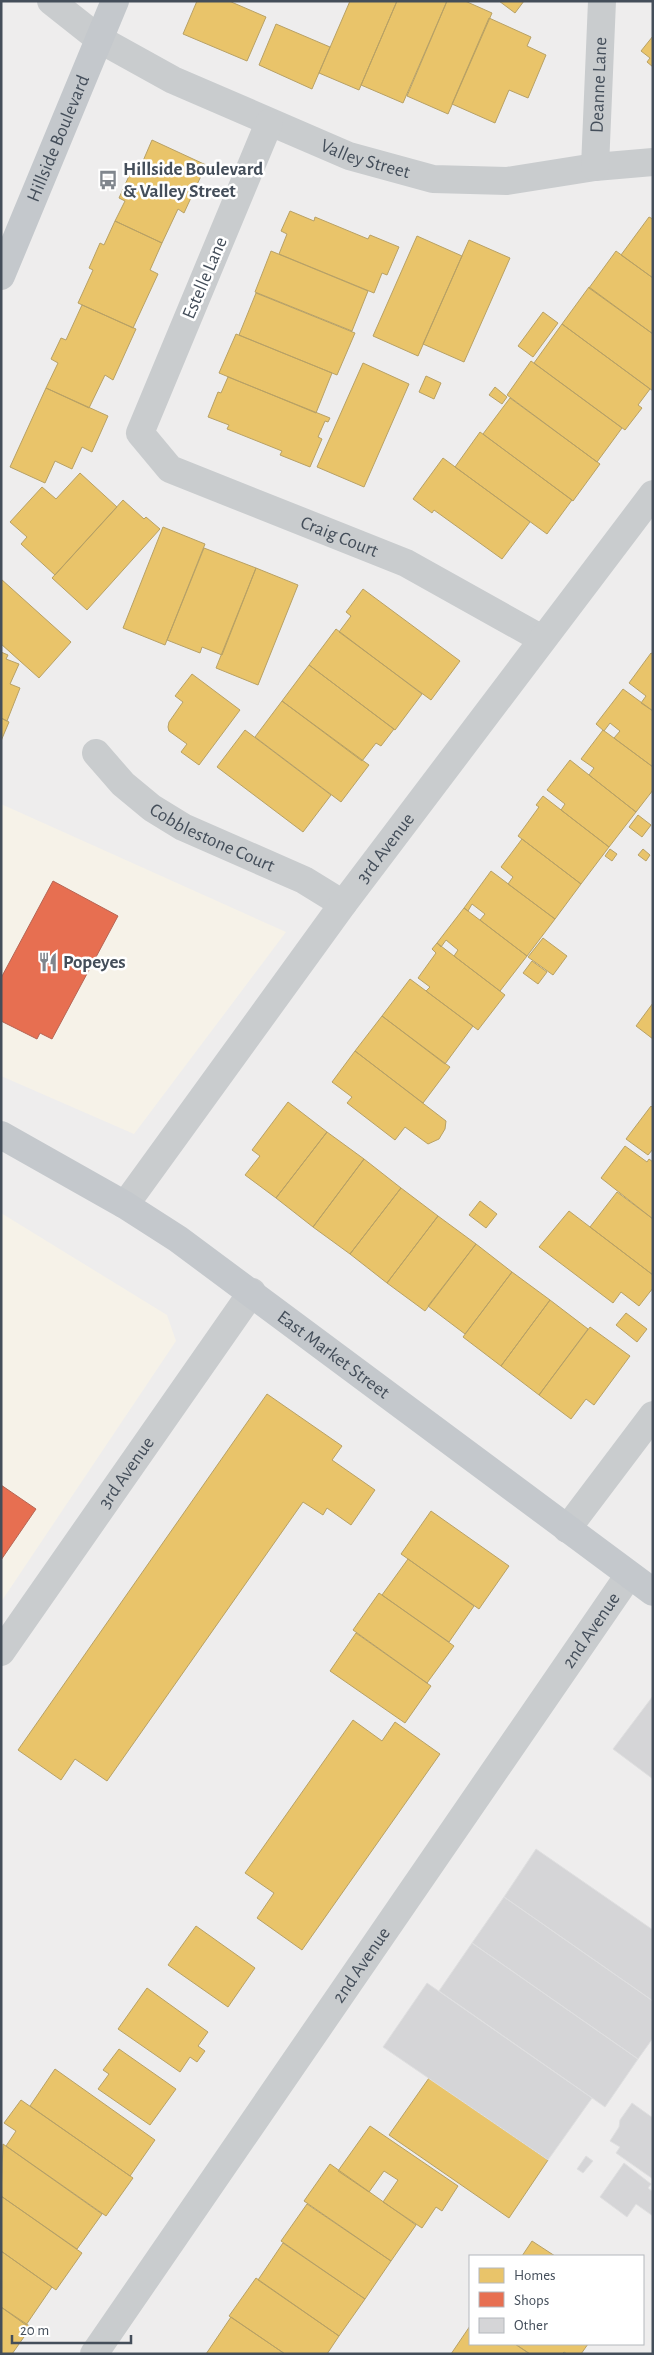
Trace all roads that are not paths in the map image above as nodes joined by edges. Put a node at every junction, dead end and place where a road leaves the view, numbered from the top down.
1 (50, 1) edge
2 (115, 1) edge
3 (602, 1) edge
4 (99, 39) junction
5 (269, 123) junction
6 (653, 162) edge
7 (595, 167) junction
8 (1, 276) edge
9 (140, 434) joint
10 (653, 494) edge
11 (542, 639) junction
12 (96, 753) dead end
13 (343, 904) junction
14 (1, 1135) edge
15 (125, 1205) junction
16 (252, 1292) junction
17 (653, 1415) edge
18 (567, 1528) junction
19 (629, 1574) junction
20 (653, 1592) edge
21 (1, 1652) edge
22 (94, 2354) edge

1 - 4 street, Valley Street
2 - 4 main road, Hillside Boulevard
3 - 7 street, Deanne Lane
4 - 5 street, Valley Street
4 - 8 main road, Hillside Boulevard
5 - 7 street, Valley Street
5 - 9 street, Estelle Lane
6 - 7 street, Valley Street
9 - 11 street, Craig Court
10 - 11 street, 3rd Avenue
11 - 13 street, 3rd Avenue
12 - 13 street, Cobblestone Court
13 - 15 street, 3rd Avenue
14 - 15 main road, East Market Street
15 - 16 main road, East Market Street
16 - 18 main road, East Market Street
16 - 21 street, 3rd Avenue
17 - 18 street
18 - 19 main road, East Market Street
19 - 20 main road, East Market Street
19 - 22 street, 2nd Avenue

